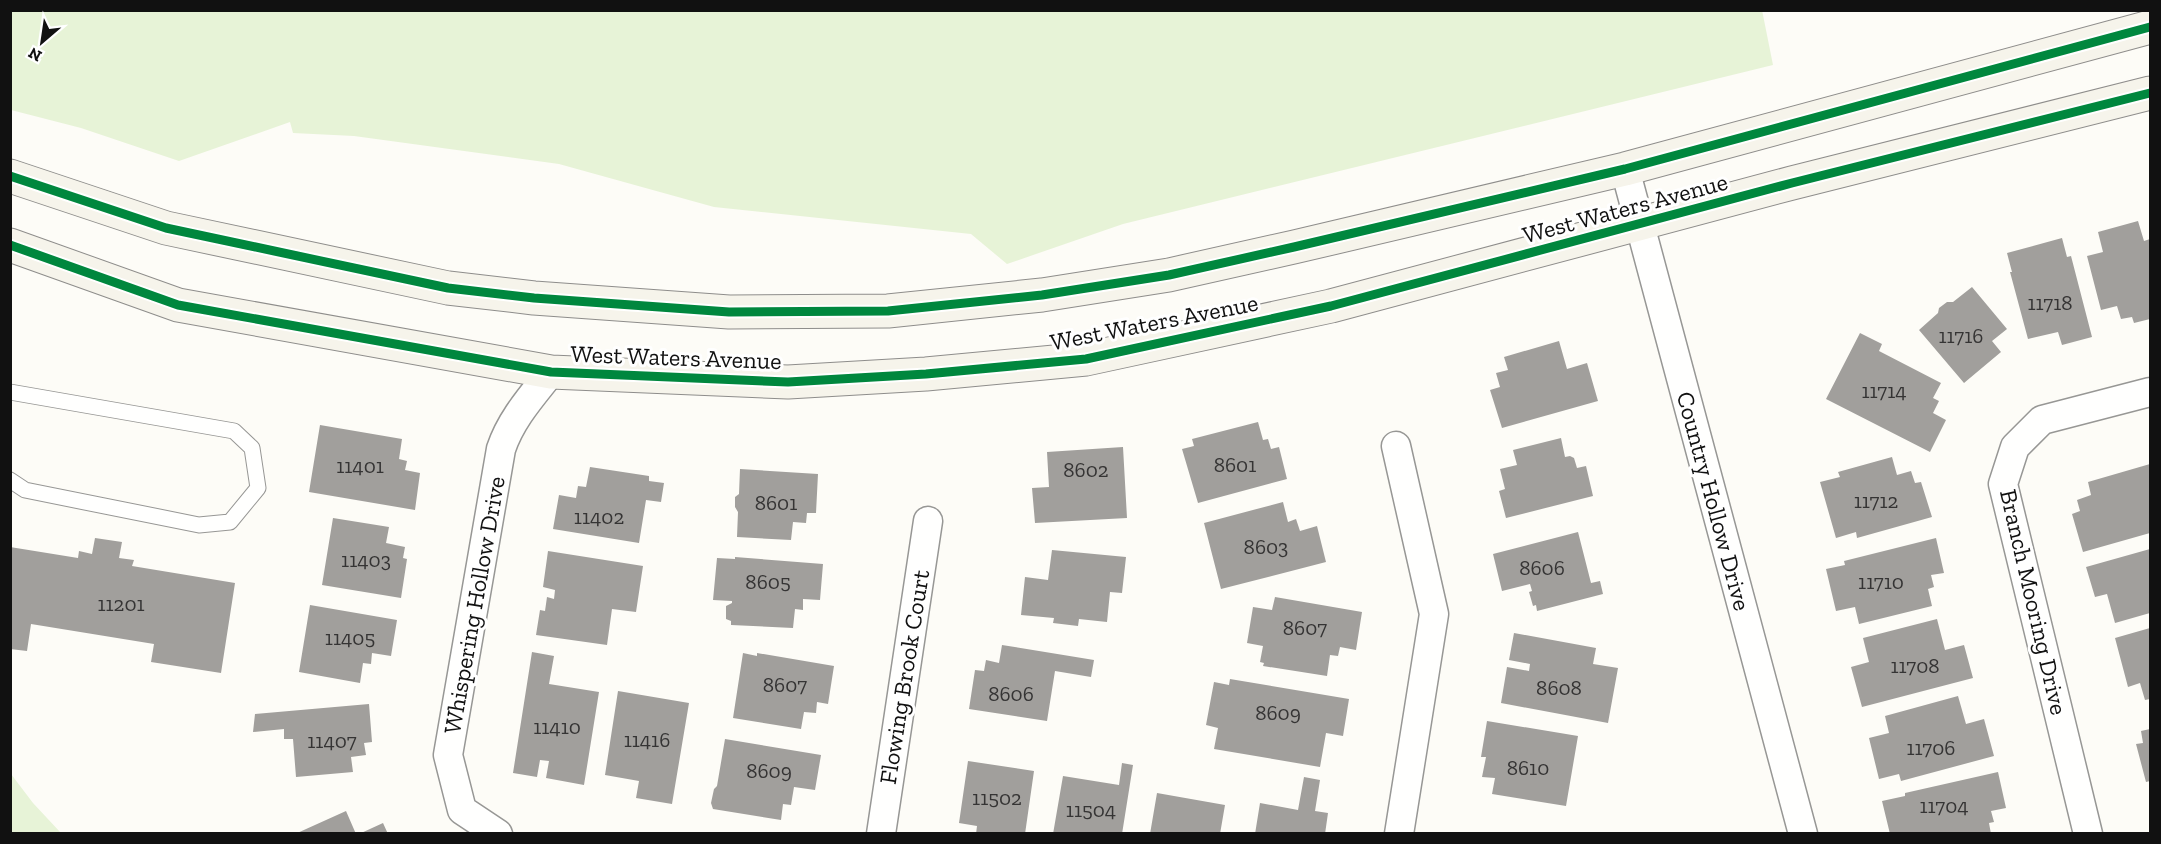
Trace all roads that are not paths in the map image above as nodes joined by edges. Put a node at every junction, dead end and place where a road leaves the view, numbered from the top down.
1 (2151, 27) edge
2 (2151, 93) edge
3 (1625, 170) junction
4 (10, 176) edge
5 (1640, 225) junction
6 (10, 245) edge
7 (551, 372) junction
8 (10, 392) edge
9 (2151, 392) edge
10 (1396, 446) dead end
11 (10, 480) edge
12 (928, 521) dead end
13 (498, 834) edge
14 (881, 834) edge
15 (1399, 834) edge
16 (1803, 834) edge
17 (2088, 834) edge

1 - 3 street, West Waters Avenue
2 - 5 street, West Waters Avenue
3 - 4 street, West Waters Avenue
3 - 5 street, Country Hollow Drive
5 - 7 street, West Waters Avenue
5 - 16 street, Country Hollow Drive
6 - 7 street, West Waters Avenue
7 - 13 street, Whispering Hollow Drive
8 - 11 lane
9 - 17 street, Branch Mooring Drive
10 - 15 street
12 - 14 street, Flowing Brook Court

